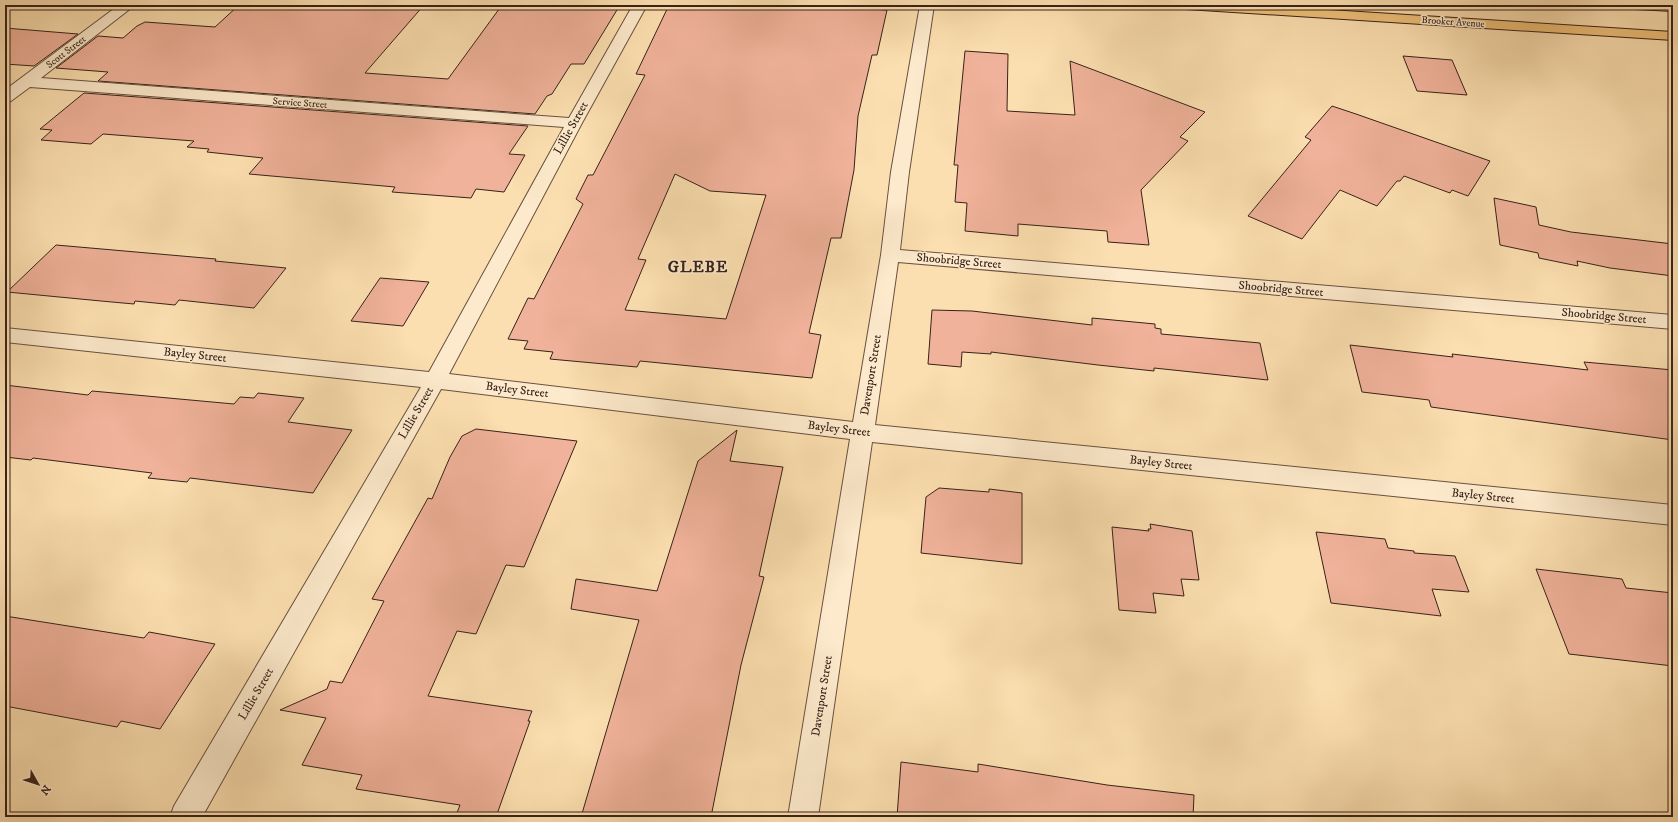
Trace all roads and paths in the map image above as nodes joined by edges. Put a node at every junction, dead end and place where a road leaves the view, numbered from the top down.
1 (128, 5) edge
2 (640, 5) edge
3 (927, 5) edge
4 (1186, 5) edge
5 (1635, 5) edge
6 (1673, 8) edge
7 (1673, 36) edge
8 (26, 82) junction
9 (5, 98) edge
10 (574, 124) junction
11 (890, 255) junction
12 (1673, 322) edge
13 (5, 334) edge
14 (435, 381) junction
15 (862, 432) junction
16 (1673, 515) edge
17 (185, 817) edge
18 (803, 817) edge

1 - 8 street, Scott Street
2 - 10 street, Lillie Street
3 - 11 street, Davenport Street
4 - 7 highway, Brooker Avenue
5 - 6 highway
8 - 9 street, Scott Street
8 - 10 street, Service Street
10 - 14 street, Lillie Street
11 - 12 street, Shoobridge Street
11 - 15 street, Davenport Street
13 - 14 street, Bayley Street
14 - 15 street, Bayley Street
14 - 17 street, Lillie Street
15 - 16 street, Bayley Street
15 - 18 street, Davenport Street

